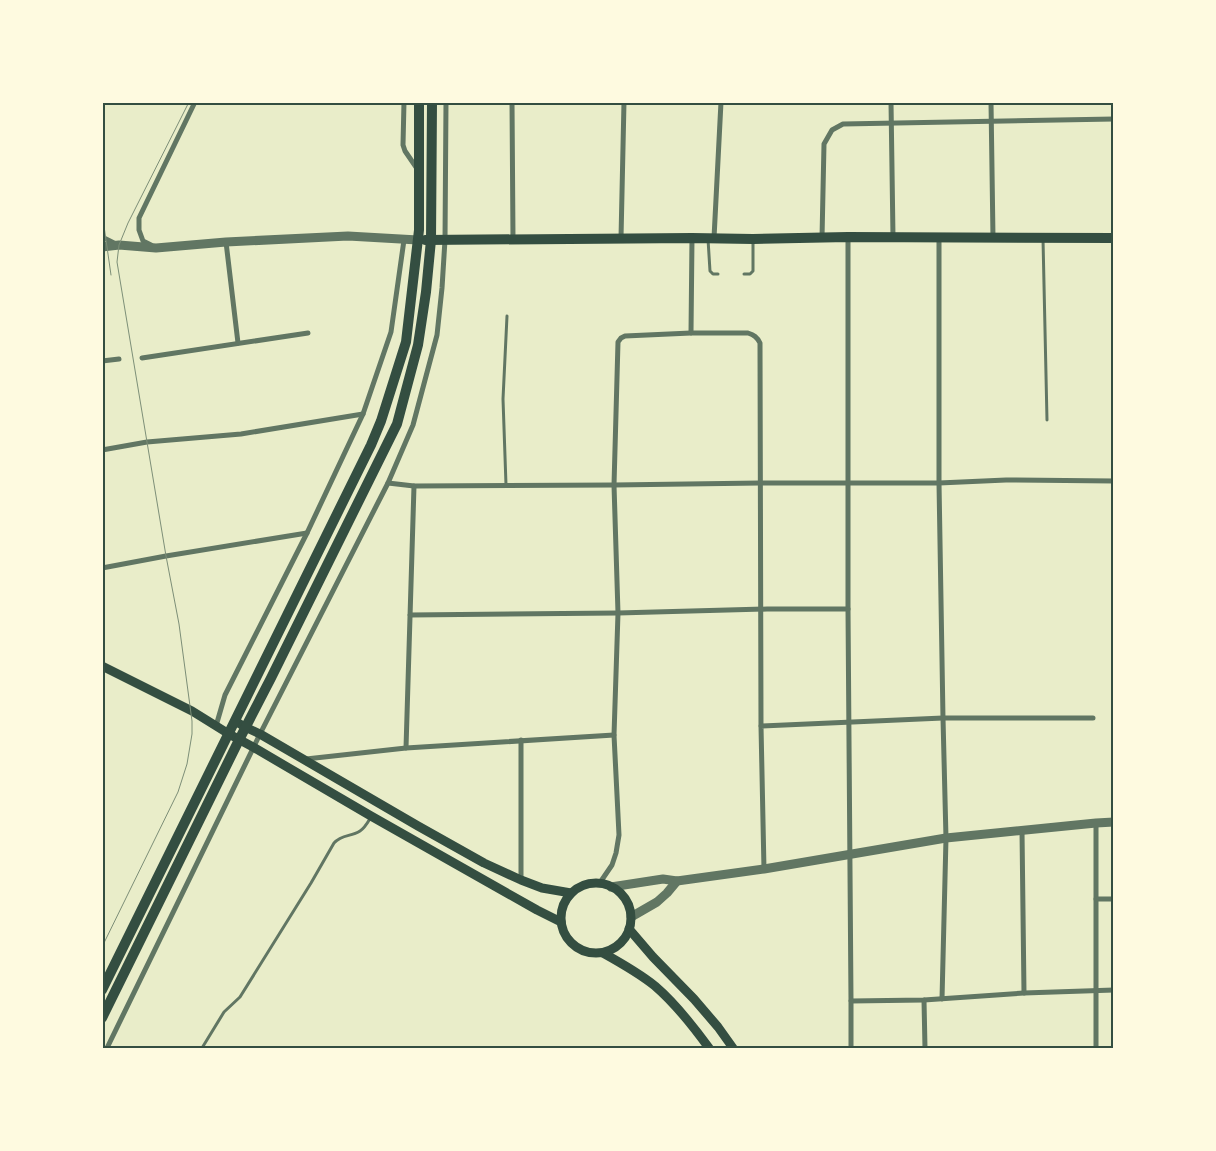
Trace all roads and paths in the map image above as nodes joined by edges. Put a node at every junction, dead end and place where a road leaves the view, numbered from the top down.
1 (195, 102) edge
2 (404, 102) edge
3 (418, 102) edge
4 (432, 102) edge
5 (446, 102) edge
6 (512, 102) edge
7 (624, 102) edge
8 (720, 102) edge
9 (891, 102) edge
10 (991, 102) edge
11 (1114, 119) edge
12 (992, 121) junction
13 (892, 123) junction
14 (418, 170) junction
15 (102, 237) edge
16 (848, 237) junction
17 (893, 237) junction
18 (939, 237) junction
19 (621, 238) junction
20 (692, 238) junction
21 (822, 238) junction
22 (993, 238) junction
23 (1114, 238) edge
24 (513, 239) junction
25 (711, 239) junction
26 (753, 239) junction
27 (1043, 239) junction
28 (404, 240) junction
29 (418, 240) junction
30 (431, 240) junction
31 (445, 240) junction
32 (226, 242) junction
33 (119, 245) junction
34 (102, 248) edge
35 (156, 248) junction
36 (718, 274) dead end
37 (744, 274) dead end
38 (507, 316) dead end
39 (308, 333) dead end
40 (691, 333) junction
41 (238, 343) junction
42 (142, 358) dead end
43 (118, 359) dead end
44 (102, 361) edge
45 (363, 414) junction
46 (1047, 420) dead end
47 (102, 450) edge
48 (1114, 481) edge
49 (388, 483) junction
50 (760, 483) junction
51 (848, 483) junction
52 (940, 483) junction
53 (506, 485) junction
54 (614, 485) junction
55 (414, 486) junction
56 (307, 532) junction
57 (102, 568) edge
58 (848, 609) junction
59 (760, 610) junction
60 (618, 613) junction
61 (410, 615) junction
62 (102, 666) edge
63 (943, 718) junction
64 (1093, 718) dead end
65 (235, 722) junction
66 (848, 722) junction
67 (216, 726) junction
68 (761, 726) junction
69 (245, 728) junction
70 (229, 734) junction
71 (260, 734) junction
72 (614, 735) junction
73 (239, 740) junction
74 (521, 740) junction
75 (253, 747) junction
76 (406, 748) junction
77 (304, 759) junction
78 (371, 816) junction
79 (1114, 822) edge
80 (1096, 823) junction
81 (1022, 831) junction
82 (946, 838) junction
83 (850, 855) junction
84 (764, 869) junction
85 (521, 880) junction
86 (677, 881) junction
87 (599, 884) junction
88 (611, 887) junction
89 (572, 893) junction
90 (1114, 898) edge
91 (1096, 899) junction
92 (631, 917) junction
93 (561, 922) junction
94 (629, 929) junction
95 (603, 952) junction
96 (102, 990) edge
97 (1114, 990) edge
98 (1096, 991) junction
99 (1024, 992) junction
100 (942, 999) junction
101 (924, 1000) junction
102 (851, 1001) junction
103 (102, 1018) edge
104 (106, 1048) edge
105 (202, 1048) edge
106 (709, 1048) edge
107 (733, 1048) edge
108 (851, 1048) edge
109 (925, 1048) edge
110 (1096, 1048) edge

1 - 35 street
2 - 14 street
3 - 14 main road
4 - 30 main road
5 - 31 street
6 - 24 street
7 - 19 street
8 - 25 street
9 - 13 street
10 - 12 street
11 - 12 street
12 - 13 street
12 - 22 street
13 - 17 street
13 - 21 street
14 - 29 main road
15 - 33 street
16 - 17 main road
16 - 21 main road
16 - 51 street
17 - 18 main road
18 - 22 main road
18 - 52 street
19 - 20 main road
19 - 24 main road
20 - 25 main road
20 - 40 street
21 - 26 main road
22 - 27 main road
23 - 27 main road
24 - 31 main road
25 - 26 main road
25 - 36 lane
26 - 37 lane
27 - 46 lane
28 - 29 street
28 - 32 street
28 - 45 street
29 - 30 main road
29 - 65 main road
30 - 31 main road
30 - 69 main road
31 - 49 street
32 - 35 street
32 - 41 street
33 - 34 street
33 - 35 street
38 - 53 lane
39 - 41 street
40 - 50 street
40 - 54 street
41 - 42 street
43 - 44 street
45 - 47 street
45 - 56 street
48 - 52 street
49 - 55 street
49 - 71 street
50 - 51 street
50 - 54 street
50 - 59 street
51 - 52 street
51 - 58 street
52 - 63 street
53 - 54 street
53 - 55 street
54 - 60 street
55 - 61 street
56 - 57 street
56 - 67 street
58 - 59 street
58 - 66 street
59 - 60 street
59 - 68 street
60 - 61 street
60 - 72 street
61 - 76 street
62 - 67 main road
63 - 64 street
63 - 66 street
63 - 82 street
65 - 69 main road
65 - 70 main road
66 - 68 street
66 - 83 street
67 - 70 main road
68 - 84 street
69 - 71 main road
69 - 73 main road
70 - 73 main road
70 - 96 main road
71 - 75 street
71 - 77 main road
72 - 74 street
72 - 87 street
73 - 75 main road
73 - 103 main road
74 - 76 street
74 - 85 street
75 - 78 main road
75 - 104 street
76 - 77 street
77 - 85 main road
78 - 93 main road
78 - 105 lane
79 - 80 street
80 - 81 street
80 - 91 street
81 - 82 street
81 - 99 street
82 - 83 street
82 - 100 street
83 - 84 street
83 - 102 street
84 - 86 street
85 - 89 main road
86 - 88 street
86 - 92 street
87 - 88 main road
87 - 89 main road
88 - 92 main road
89 - 93 main road
90 - 91 street
91 - 98 street
92 - 94 main road
93 - 95 main road
94 - 95 main road
94 - 107 main road
95 - 106 main road
97 - 98 street
98 - 99 street
98 - 110 street
99 - 100 street
100 - 101 street
101 - 102 street
101 - 109 street
102 - 108 street

